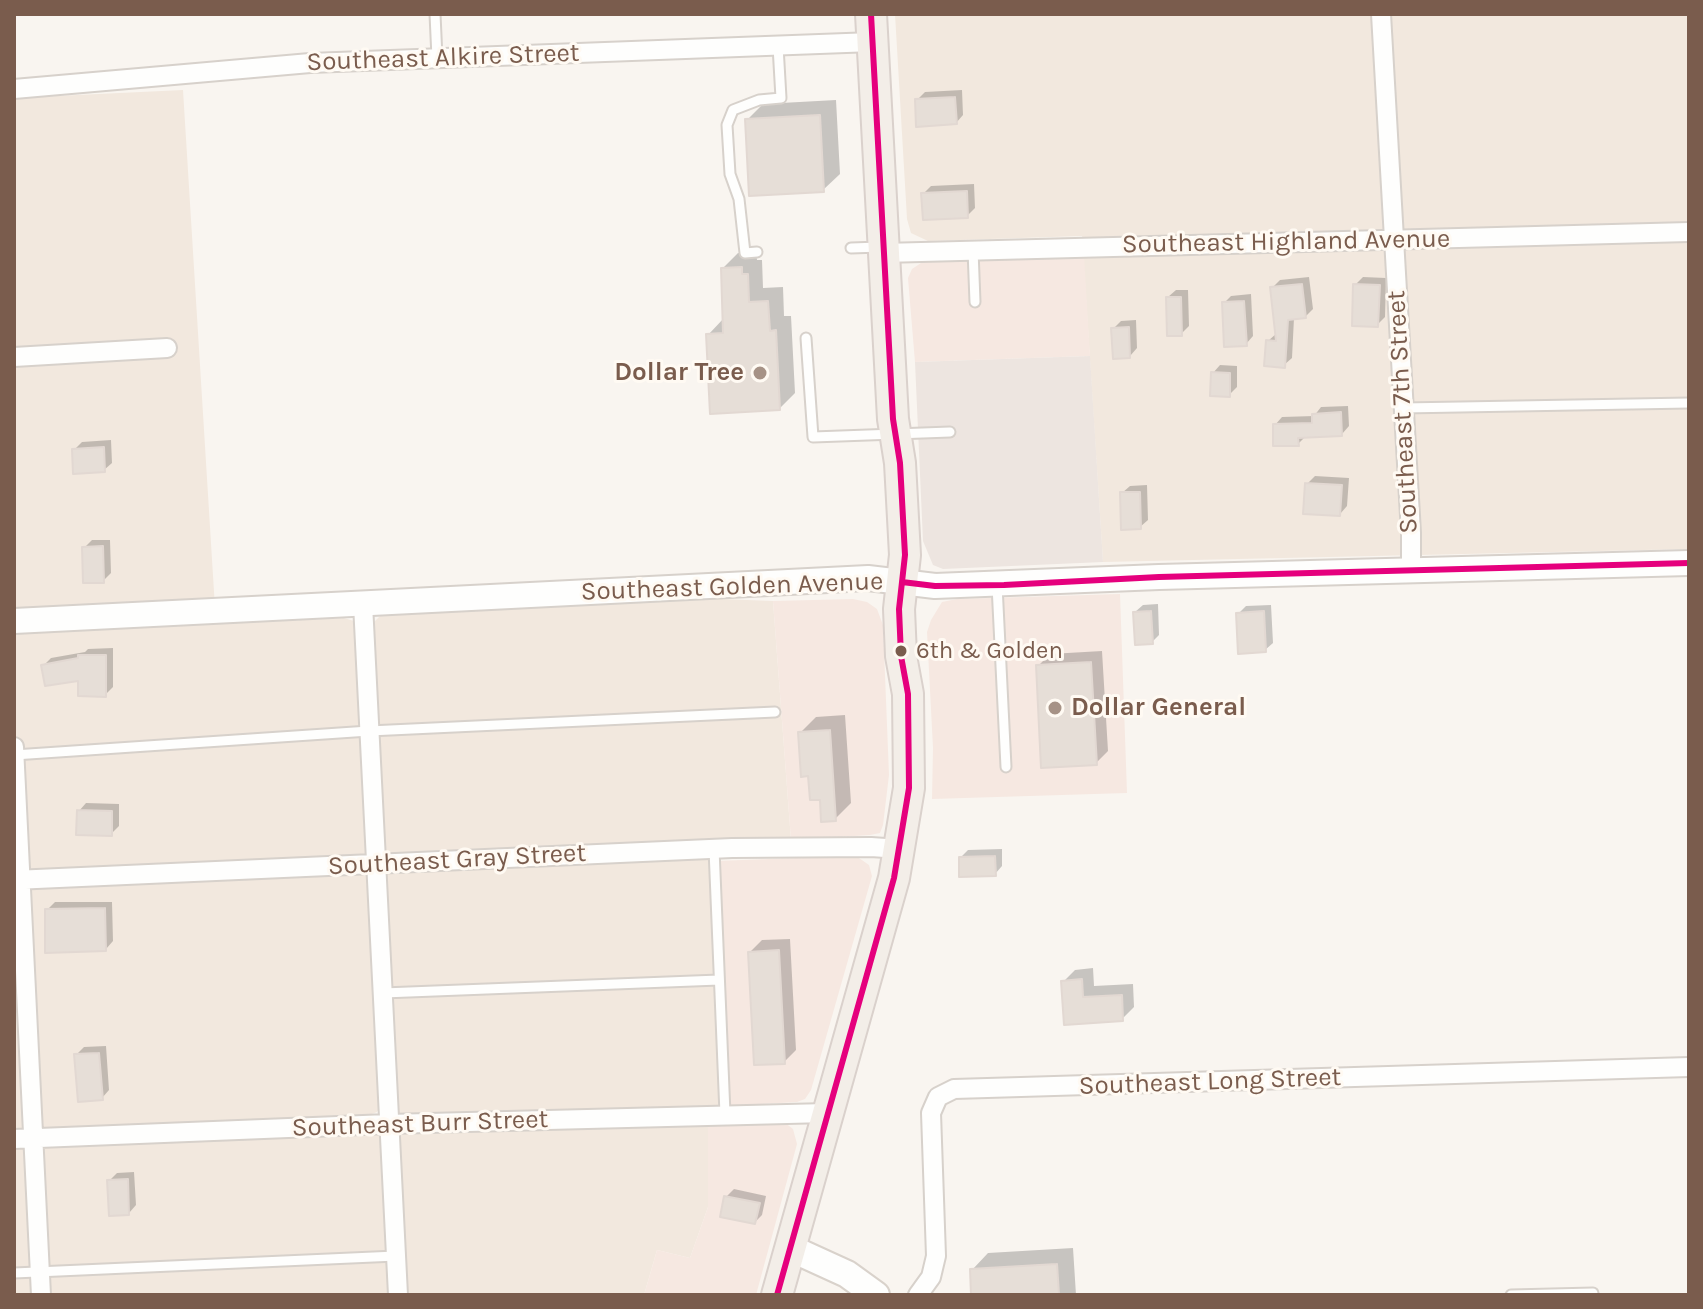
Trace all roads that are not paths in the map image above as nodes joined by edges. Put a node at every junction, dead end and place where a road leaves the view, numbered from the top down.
1 (435, 14) edge
2 (1381, 14) edge
3 (872, 28) edge
4 (778, 46) junction
5 (437, 58) junction
6 (14, 89) edge
7 (1689, 232) edge
8 (1393, 239) junction
9 (851, 248) dead end
10 (883, 250) junction
11 (973, 250) junction
12 (757, 252) dead end
13 (975, 302) dead end
14 (806, 338) dead end
15 (167, 348) dead end
16 (14, 357) edge
17 (1689, 403) edge
18 (1403, 408) junction
19 (950, 432) dead end
20 (895, 434) junction
21 (1689, 563) edge
22 (1411, 570) junction
23 (902, 582) junction
24 (997, 585) junction
25 (363, 604) junction
26 (14, 621) edge
27 (775, 712) dead end
28 (369, 731) junction
29 (14, 747) edge
30 (14, 755) edge
31 (1006, 767) dead end
32 (714, 849) junction
33 (900, 849) junction
34 (378, 863) junction
35 (17, 880) edge
36 (719, 980) junction
37 (383, 993) junction
38 (1689, 1067) edge
39 (827, 1113) junction
40 (725, 1114) junction
41 (388, 1124) junction
42 (33, 1138) junction
43 (14, 1139) edge
44 (790, 1248) junction
45 (396, 1256) junction
46 (40, 1272) junction
47 (14, 1273) edge
48 (1593, 1293) edge
49 (41, 1295) edge
50 (398, 1295) edge
51 (777, 1295) edge
52 (876, 1295) edge
53 (918, 1295) edge
54 (1511, 1295) edge

1 - 5 lane
2 - 8 street, Southeast 7th Street
3 - 4 street, Southeast Alkire Street
3 - 10 main road
4 - 5 street, Southeast Alkire Street
4 - 12 lane
5 - 6 street, Southeast Alkire Street
7 - 8 street, Southeast Highland Avenue
8 - 11 street, Southeast Highland Avenue
8 - 18 street, Southeast 7th Street
9 - 10 lane
10 - 11 street, Southeast Highland Avenue
10 - 20 main road
11 - 13 lane
14 - 20 lane
15 - 16 street
17 - 18 lane
18 - 22 street, Southeast 7th Street
19 - 20 lane
20 - 23 main road
21 - 22 street, Southeast Golden Avenue
22 - 24 street, Southeast Golden Avenue
23 - 24 street, Southeast Golden Avenue
23 - 25 street, Southeast Golden Avenue
23 - 33 main road
24 - 31 lane
25 - 26 street, Southeast Golden Avenue
25 - 28 street
27 - 28 lane
28 - 30 lane
28 - 34 street
29 - 30 street
30 - 35 street
32 - 33 street, Southeast Gray Street
32 - 34 street, Southeast Gray Street
32 - 36 lane
33 - 39 main road
34 - 35 street, Southeast Gray Street
34 - 37 street
35 - 42 street
36 - 37 lane
36 - 40 lane
37 - 41 street
38 - 53 street, Southeast Long Street
39 - 40 street, Southeast Burr Street
39 - 44 main road
40 - 41 street, Southeast Burr Street
41 - 42 street, Southeast Burr Street
41 - 45 street
42 - 43 street, Southeast Burr Street
42 - 46 street
44 - 51 main road
44 - 52 main road
45 - 46 lane
45 - 50 street
46 - 47 lane
46 - 49 street
48 - 54 lane

